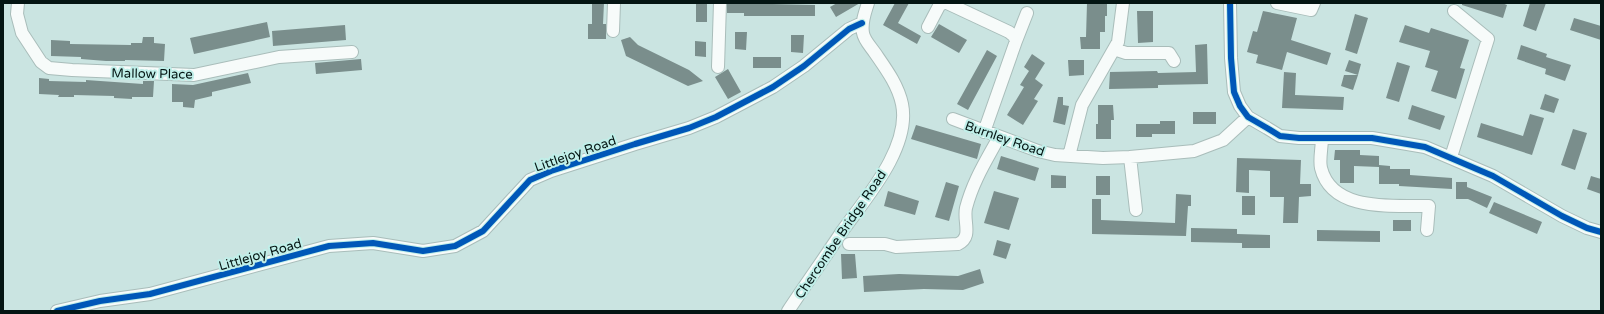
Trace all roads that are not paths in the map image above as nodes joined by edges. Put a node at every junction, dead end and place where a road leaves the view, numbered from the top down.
1 (18, 3) edge
2 (614, 3) edge
3 (720, 3) edge
4 (868, 3) edge
5 (943, 3) edge
6 (947, 3) edge
7 (1123, 3) edge
8 (1230, 3) edge
9 (1277, 3) edge
10 (1314, 3) edge
11 (1454, 11) dead end
12 (1027, 13) dead end
13 (862, 23) junction
14 (928, 27) dead end
15 (614, 31) dead end
16 (1016, 41) junction
17 (1114, 49) junction
18 (352, 52) dead end
19 (1174, 61) dead end
20 (718, 68) dead end
21 (1248, 117) junction
22 (953, 119) dead end
23 (984, 132) junction
24 (999, 137) junction
25 (1322, 138) junction
26 (1069, 156) junction
27 (1130, 157) junction
28 (1451, 157) junction
29 (1136, 210) dead end
30 (1427, 230) dead end
31 (1601, 232) edge
32 (850, 244) dead end
33 (57, 311) edge
34 (788, 311) edge

1 - 18 street, Mallow Place
2 - 15 street
3 - 20 street
4 - 13 street
5 - 14 street
6 - 16 street
7 - 17 street
8 - 21 street
9 - 10 street
11 - 28 street
12 - 16 street
13 - 33 street, Littlejoy Road
13 - 34 street, Chercombe Bridge Road
16 - 23 street
17 - 19 street
17 - 26 street
21 - 25 street
21 - 27 street, Burnley Road
22 - 23 street, Burnley Road
23 - 24 street, Burnley Road
24 - 26 street, Burnley Road
24 - 32 street
25 - 28 street
25 - 30 street
26 - 27 street, Burnley Road
27 - 29 street
28 - 31 street

